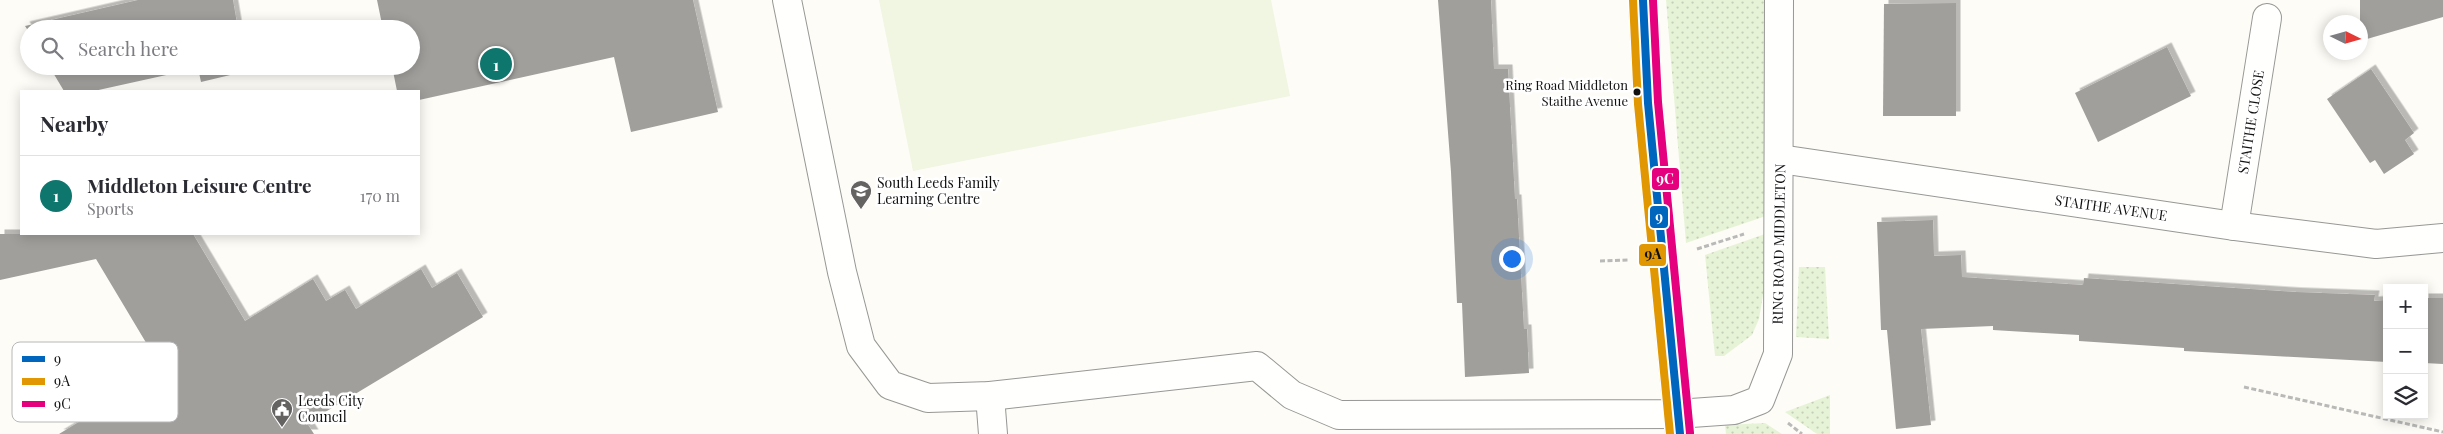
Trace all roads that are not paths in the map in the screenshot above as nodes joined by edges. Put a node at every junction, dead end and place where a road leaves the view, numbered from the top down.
1 (787, 0) edge
2 (1643, 0) edge
3 (1780, 0) edge
4 (2267, 18) dead end
5 (1780, 159) junction
6 (2234, 226) junction
7 (2443, 238) edge
8 (990, 396) junction
9 (1679, 424) edge
10 (993, 434) edge

1 - 8 street, RING ROAD MIDDLETON
2 - 9 street
3 - 5 street, RING ROAD MIDDLETON
4 - 6 street, STAITHE CLOSE
5 - 6 street, STAITHE AVENUE
5 - 9 street, RING ROAD MIDDLETON
6 - 7 street, STAITHE AVENUE
8 - 9 street, RING ROAD MIDDLETON
8 - 10 street

